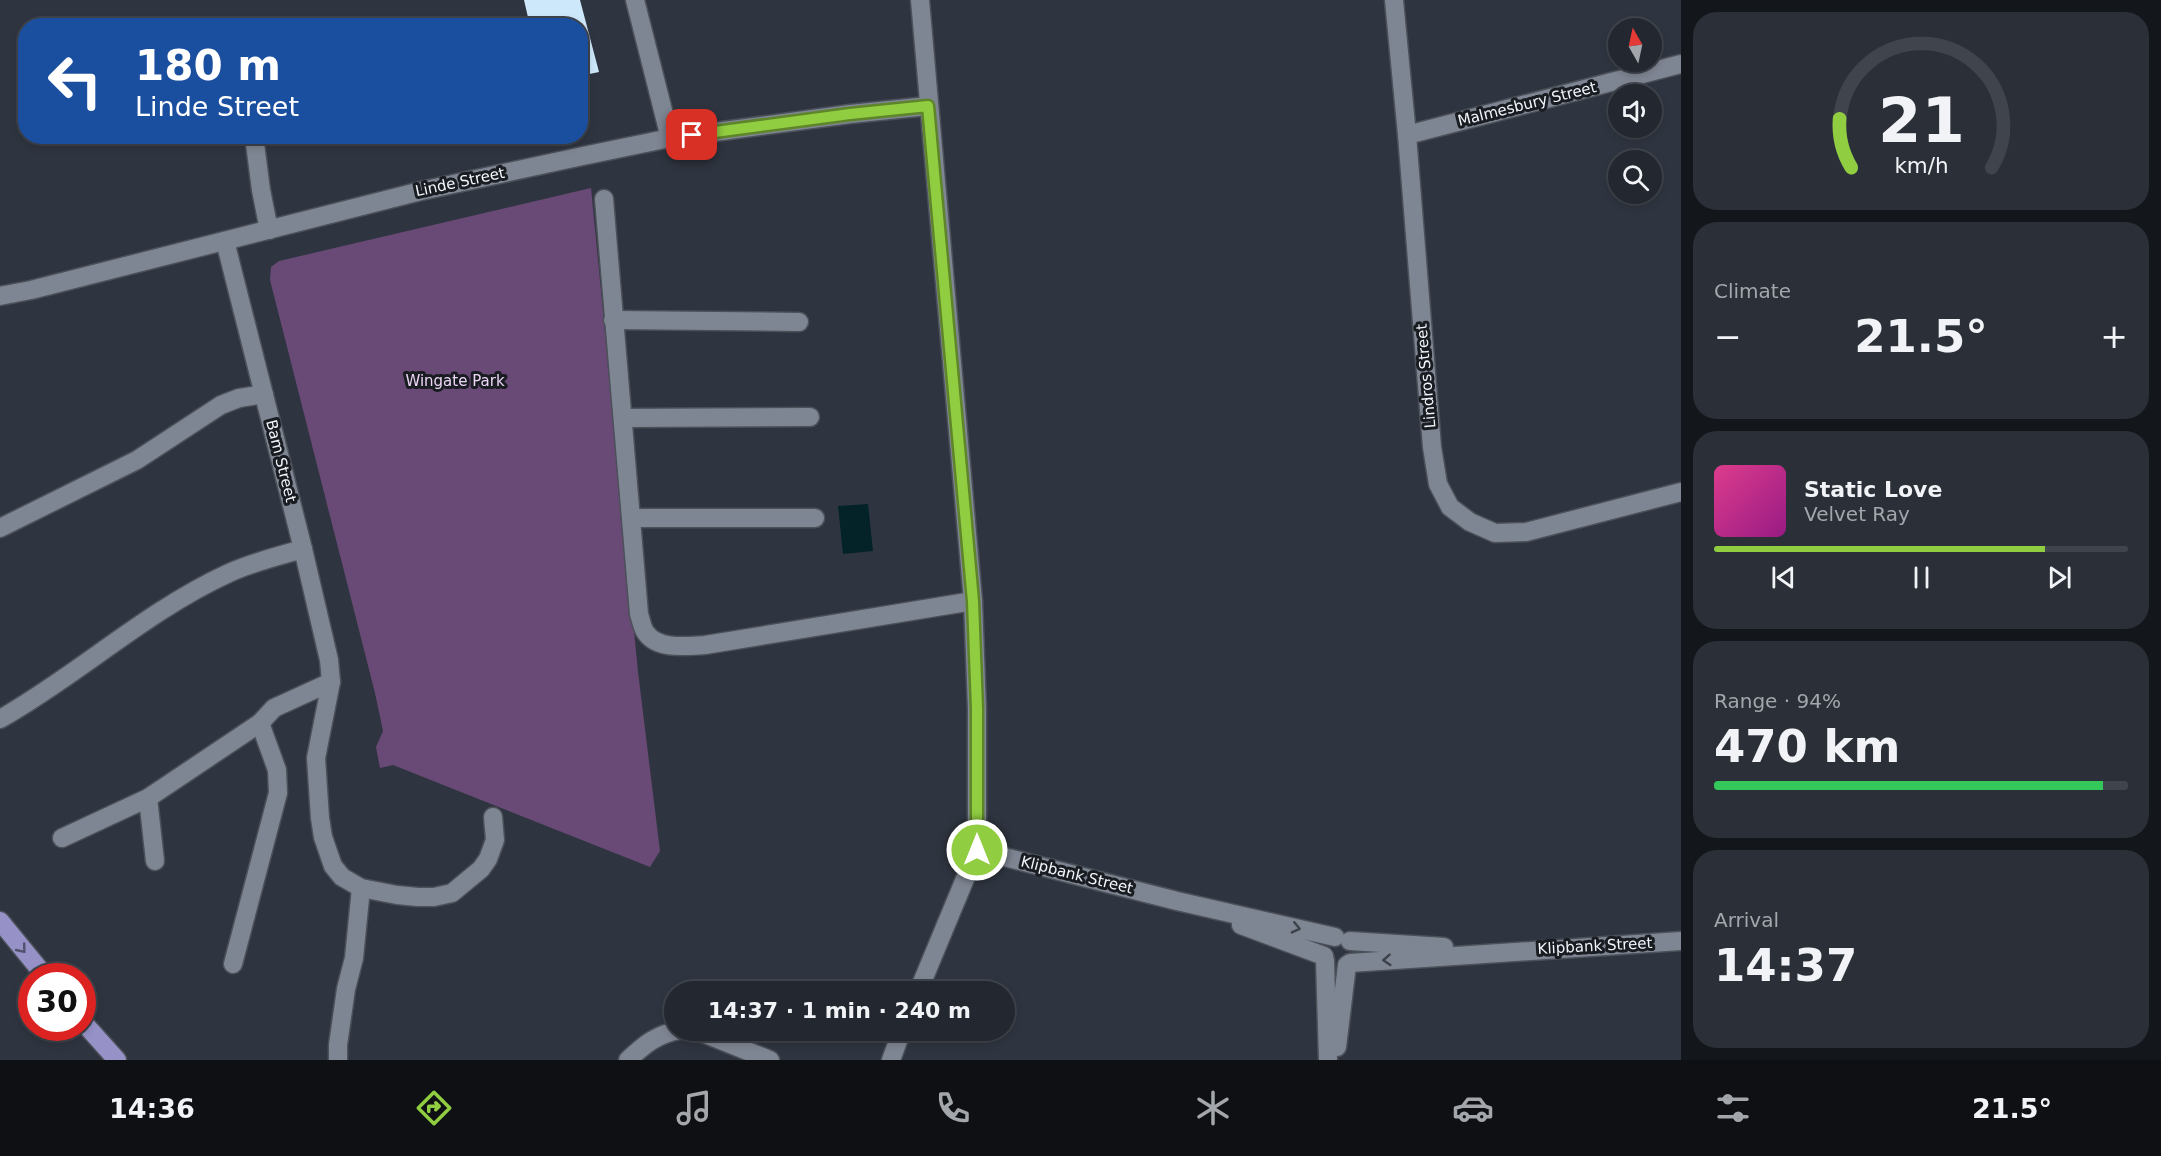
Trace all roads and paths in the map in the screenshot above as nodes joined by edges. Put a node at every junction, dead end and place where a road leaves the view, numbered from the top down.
1 (635, 0) edge
2 (920, 0) edge
3 (1394, 0) edge
4 (1681, 64) edge
5 (928, 106) junction
6 (1407, 135) junction
7 (670, 138) junction
8 (255, 144) edge
9 (604, 199) dead end
10 (269, 230) junction
11 (225, 242) junction
12 (0, 296) edge
13 (614, 320) junction
14 (799, 322) dead end
15 (264, 394) junction
16 (810, 417) dead end
17 (623, 418) junction
18 (1681, 492) edge
19 (631, 518) junction
20 (814, 518) dead end
21 (0, 528) edge
22 (303, 549) junction
23 (973, 601) junction
24 (331, 682) junction
25 (0, 719) edge
26 (260, 723) junction
27 (148, 798) junction
28 (493, 817) dead end
29 (62, 838) dead end
30 (977, 850) junction
31 (155, 861) dead end
32 (361, 888) junction
33 (1177, 901) junction
34 (0, 921) edge
35 (1342, 939) junction
36 (1681, 941) edge
37 (1509, 951) junction
38 (1324, 958) junction
39 (34, 963) edge
40 (233, 964) dead end
41 (1348, 964) junction
42 (923, 981) edge
43 (664, 1034) edge
44 (96, 1037) edge
45 (722, 1041) edge
46 (898, 1041) edge
47 (117, 1060) edge
48 (338, 1060) edge
49 (628, 1060) edge
50 (770, 1060) edge
51 (891, 1060) edge
52 (1328, 1060) edge
53 (1336, 1060) edge

1 - 7 street
2 - 5 street
3 - 6 street, Lindros Street
4 - 6 street, Malmesbury Street
5 - 7 street, Linde Street
5 - 23 street
6 - 18 street, Lindros Street
7 - 10 street, Linde Street
8 - 10 street
9 - 13 street
10 - 11 street, Linde Street
11 - 12 street, Linde Street
11 - 15 street, Bam Street
13 - 14 street
13 - 17 street
15 - 21 street
15 - 22 street, Bam Street
16 - 17 street
17 - 19 street
19 - 20 street
19 - 23 street
22 - 24 street, Bam Street
22 - 25 street
23 - 30 street
24 - 26 street
24 - 32 street, Bam Street
26 - 27 street
26 - 40 street
27 - 29 street
27 - 31 street
28 - 32 street
30 - 33 street, Klipbank Street
30 - 42 street
32 - 48 street
33 -> 35 street, Klipbank Street
33 - 38 street, Klipbank Street
34 -> 39 main road
35 - 37 street, Klipbank Street
35 - 38 street
35 - 41 street
36 - 37 street, Klipbank Street
37 -> 41 street, Klipbank Street
38 - 41 street, Klipbank Street
38 - 52 street
41 - 53 street
43 - 49 street
44 - 47 main road
45 - 50 street
46 - 51 street

